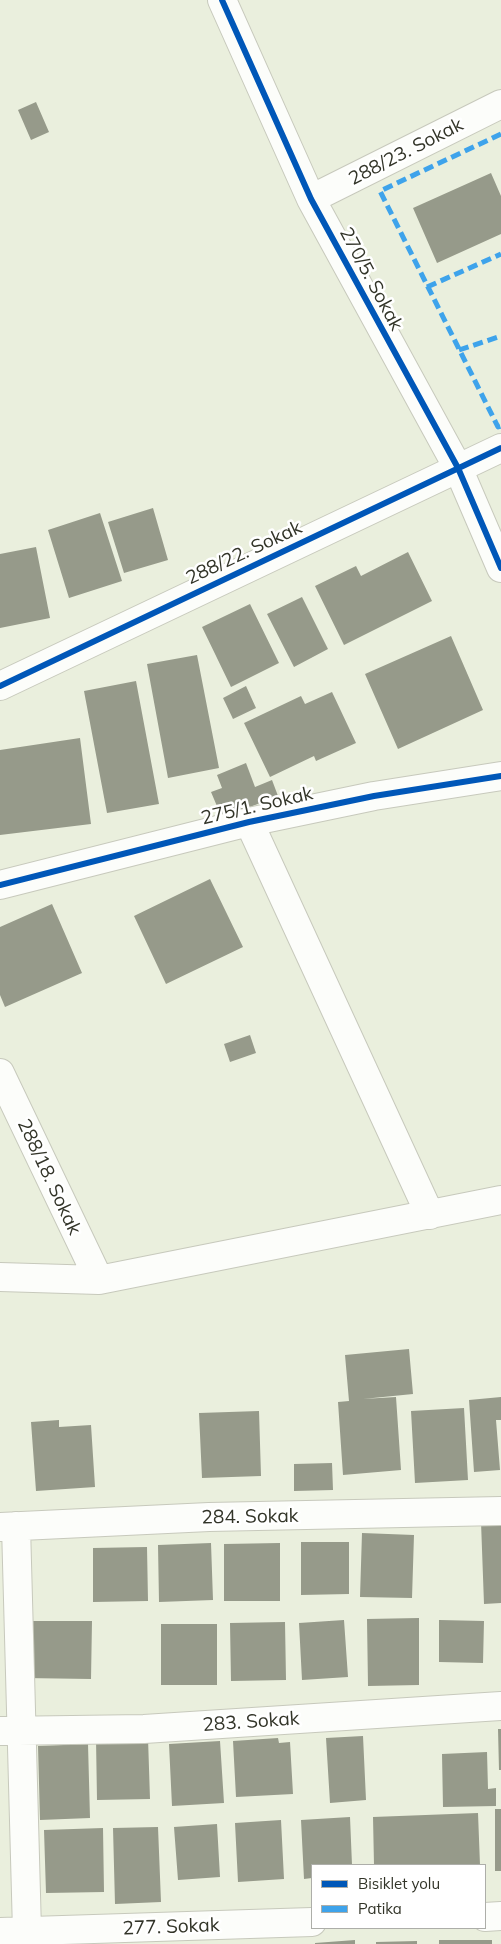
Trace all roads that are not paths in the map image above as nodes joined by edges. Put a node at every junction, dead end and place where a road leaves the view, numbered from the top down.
1 (222, 0) edge
2 (501, 104) edge
3 (311, 199) junction
4 (501, 448) edge
5 (458, 468) junction
6 (501, 568) edge
7 (0, 686) edge
8 (501, 776) edge
9 (249, 822) junction
10 (11, 881) edge
11 (0, 1073) edge
12 (501, 1200) edge
13 (430, 1214) junction
14 (0, 1277) edge
15 (99, 1280) junction
16 (501, 1511) edge
17 (8, 1527) edge
18 (501, 1706) edge
19 (11, 1731) edge
20 (501, 1916) edge
21 (486, 1917) edge
22 (311, 1922) edge
23 (27, 1931) junction
24 (0, 1932) edge

1 - 3 street, 270/5. Sokak
2 - 3 street, 288/23. Sokak
3 - 5 street, 270/5. Sokak
4 - 5 street, 288/22. Sokak
5 - 6 street, 270/5. Sokak
5 - 7 street, 288/22. Sokak
8 - 9 street, 275/1. Sokak
9 - 10 street, 275/1. Sokak
9 - 13 street
11 - 15 street, 288/18. Sokak
12 - 13 street
13 - 15 street
14 - 15 street
16 - 17 street, 284. Sokak
17 - 19 street
18 - 19 street, 283. Sokak
19 - 23 street
20 - 21 street
22 - 23 street, 277. Sokak
23 - 24 street, 277. Sokak

